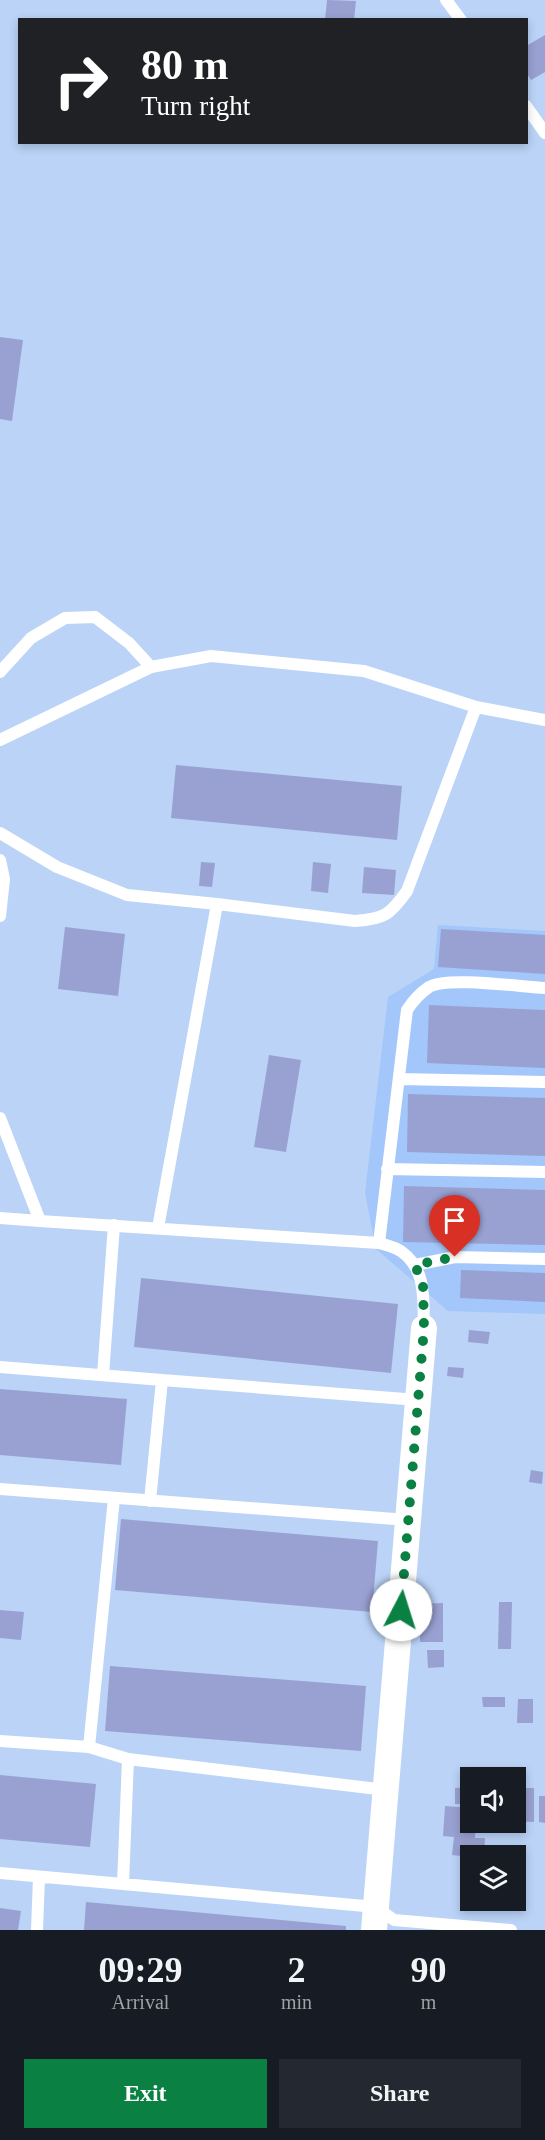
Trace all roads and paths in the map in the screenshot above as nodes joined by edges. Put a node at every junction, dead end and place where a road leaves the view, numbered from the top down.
1 (446, 0) edge
2 (460, 18) edge
3 (528, 109) edge
4 (545, 133) edge
5 (152, 667) junction
6 (0, 672) edge
7 (476, 707) junction
8 (545, 720) edge
9 (0, 740) edge
10 (0, 833) edge
11 (0, 860) edge
12 (217, 904) junction
13 (0, 916) edge
14 (545, 988) edge
15 (399, 1079) junction
16 (545, 1082) edge
17 (0, 1118) edge
18 (387, 1169) junction
19 (545, 1172) edge
20 (0, 1218) edge
21 (40, 1221) junction
22 (114, 1225) junction
23 (158, 1228) junction
24 (379, 1243) junction
25 (545, 1259) edge
26 (415, 1265) junction
27 (424, 1328) joint
28 (0, 1367) edge
29 (103, 1376) junction
30 (162, 1380) junction
31 (418, 1400) junction
32 (0, 1489) edge
33 (114, 1498) junction
34 (150, 1501) junction
35 (408, 1520) junction
36 (0, 1741) edge
37 (89, 1747) junction
38 (128, 1759) junction
39 (386, 1790) junction
40 (0, 1873) edge
41 (39, 1877) junction
42 (123, 1884) junction
43 (375, 1919) edge
44 (37, 1930) edge
45 (511, 1930) edge

1 - 2 lane
3 - 4 lane
5 - 6 lane
5 - 7 lane
5 - 9 lane
7 - 8 lane
7 - 12 lane
10 - 12 lane
11 - 13 lane
12 - 23 lane
14 - 15 lane
15 - 16 lane
15 - 18 lane
17 - 21 lane
18 - 19 lane
18 - 24 lane
20 - 21 lane
21 - 22 lane
22 - 23 lane
22 - 29 lane
23 - 24 lane
24 - 26 lane
25 - 26 lane
26 - 27 lane
27 - 31 street
28 - 29 lane
29 - 30 lane
30 - 31 lane
30 - 34 lane
31 - 35 street
32 - 33 lane
33 - 34 lane
33 - 37 lane
34 - 35 lane
35 - 39 street
36 - 37 lane
37 - 38 lane
38 - 39 lane
38 - 42 lane
39 - 43 street
40 - 41 lane
41 - 42 lane
41 - 44 lane
42 - 43 lane
43 - 45 lane

